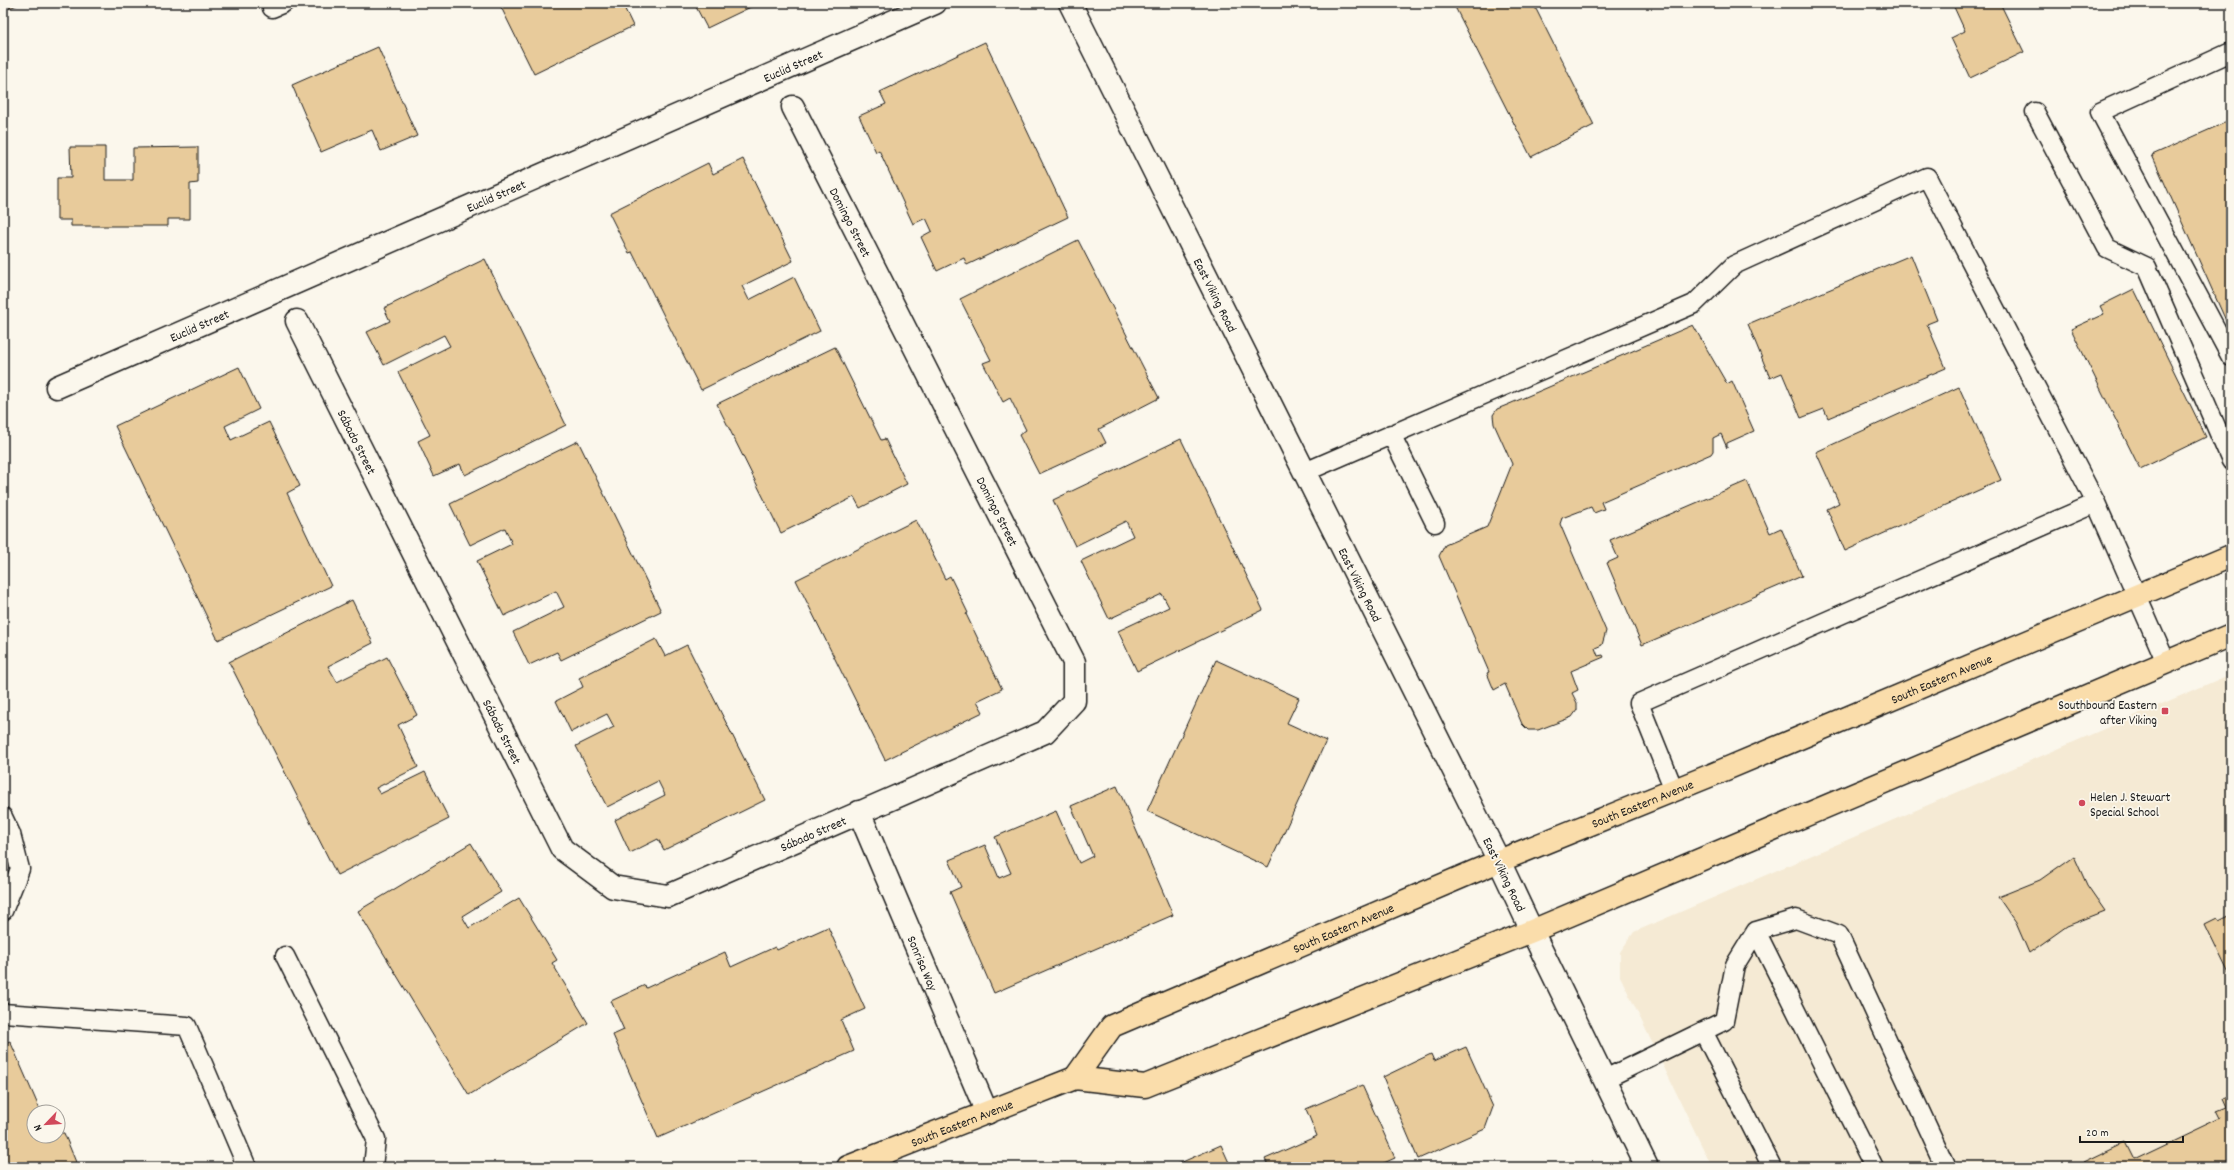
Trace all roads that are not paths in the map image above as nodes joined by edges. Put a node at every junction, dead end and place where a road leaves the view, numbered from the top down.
1 (935, 3) edge
2 (1070, 3) edge
3 (2231, 52) edge
4 (793, 108) dead end
5 (2035, 112) dead end
6 (297, 321) dead end
7 (2231, 357) edge
8 (57, 387) dead end
9 (1391, 434) junction
10 (2231, 461) edge
11 (1304, 472) junction
12 (2096, 503) junction
13 (1435, 523) dead end
14 (2231, 556) edge
15 (2136, 597) junction
16 (2231, 635) edge
17 (2166, 662) junction
18 (1674, 790) junction
19 (859, 812) junction
20 (3, 817) edge
21 (1499, 861) junction
22 (3, 911) edge
23 (1532, 931) junction
24 (1756, 931) junction
25 (285, 956) dead end
26 (3, 1013) edge
27 (1703, 1031) junction
28 (1074, 1078) junction
29 (1605, 1079) junction
30 (987, 1114) junction
31 (247, 1167) edge
32 (373, 1167) edge
33 (848, 1167) edge
34 (1647, 1167) edge
35 (1772, 1167) edge
36 (1874, 1167) edge
37 (1946, 1167) edge

1 - 8 street, Euclid Street
2 - 11 street, East Viking Road
3 - 7 lane
4 - 19 street, Domingo Street
5 - 10 lane
6 - 19 street, Sábado Street
9 - 11 lane
9 - 12 lane
9 - 13 lane
11 - 21 street, East Viking Road
12 - 15 lane
12 - 18 lane
14 - 15 main road, South Eastern Avenue
15 - 17 lane
15 - 18 main road, South Eastern Avenue
16 - 17 main road, South Eastern Avenue
17 - 23 main road, South Eastern Avenue
18 - 21 main road, South Eastern Avenue
19 - 30 street, Sonrisa Way
20 - 22 lane
21 - 23 street, East Viking Road
21 - 28 main road, South Eastern Avenue
23 - 28 main road, South Eastern Avenue
23 - 29 street, East Viking Road
24 - 27 lane
24 - 36 lane
24 - 37 lane
25 - 32 lane
26 - 31 lane
27 - 29 lane
27 - 35 lane
28 - 30 main road, South Eastern Avenue
29 - 34 street, East Viking Road
30 - 33 main road, South Eastern Avenue

